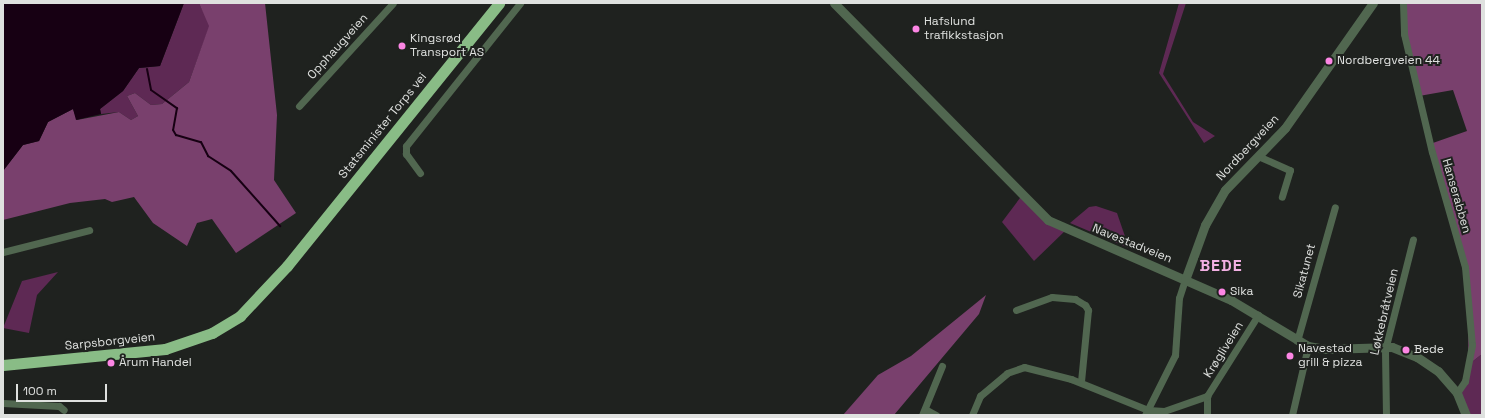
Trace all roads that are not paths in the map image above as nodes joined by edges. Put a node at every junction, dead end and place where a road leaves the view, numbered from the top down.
1 (393, 3) edge
2 (520, 3) edge
3 (834, 3) edge
4 (1373, 3) edge
5 (1403, 3) edge
6 (497, 4) edge
7 (300, 106) dead end
8 (1258, 156) junction
9 (420, 173) dead end
10 (1282, 197) dead end
11 (1335, 207) dead end
12 (89, 230) dead end
13 (1413, 238) dead end
14 (3, 252) edge
15 (287, 266) joint
16 (1185, 280) junction
17 (1016, 310) dead end
18 (1258, 315) junction
19 (1297, 341) junction
20 (1308, 346) junction
21 (1386, 347) junction
22 (3, 365) edge
23 (942, 366) dead end
24 (1081, 382) junction
25 (1457, 393) junction
26 (1207, 396) junction
27 (3, 403) edge
28 (64, 410) dead end
29 (924, 412) edge
30 (1147, 412) edge
31 (936, 415) edge
32 (972, 415) edge
33 (1207, 415) edge
34 (1292, 415) edge
35 (1386, 415) edge
36 (1466, 415) edge

1 - 7 street, Opphaugveien
2 - 9 street
3 - 16 street, Navestadveien
4 - 8 street, Nordbergveien
5 - 25 street, Hanserabben
6 - 15 highway, Statsminister Torps vei
8 - 10 street
8 - 16 street, Nordbergveien
11 - 19 street, Sikatunet
12 - 14 street
13 - 21 street, Løkkebråtveien
15 - 22 highway, Sarpsborgveien
16 - 18 street, Navestadveien
16 - 30 street, Nordbergveien
17 - 24 street
18 - 19 street, Navestadveien
18 - 26 street, Krøgliveien
19 - 20 street, Navestadveien
20 - 21 street, Navestadveien
20 - 34 street
21 - 25 street, Navestadveien
21 - 35 street, Løkkebråtveien
23 - 29 street
24 - 30 street
24 - 32 street
25 - 36 street, Navestadveien
26 - 30 street, Krøgliveien
26 - 33 street, Krøgliveien
27 - 28 street
29 - 31 street

